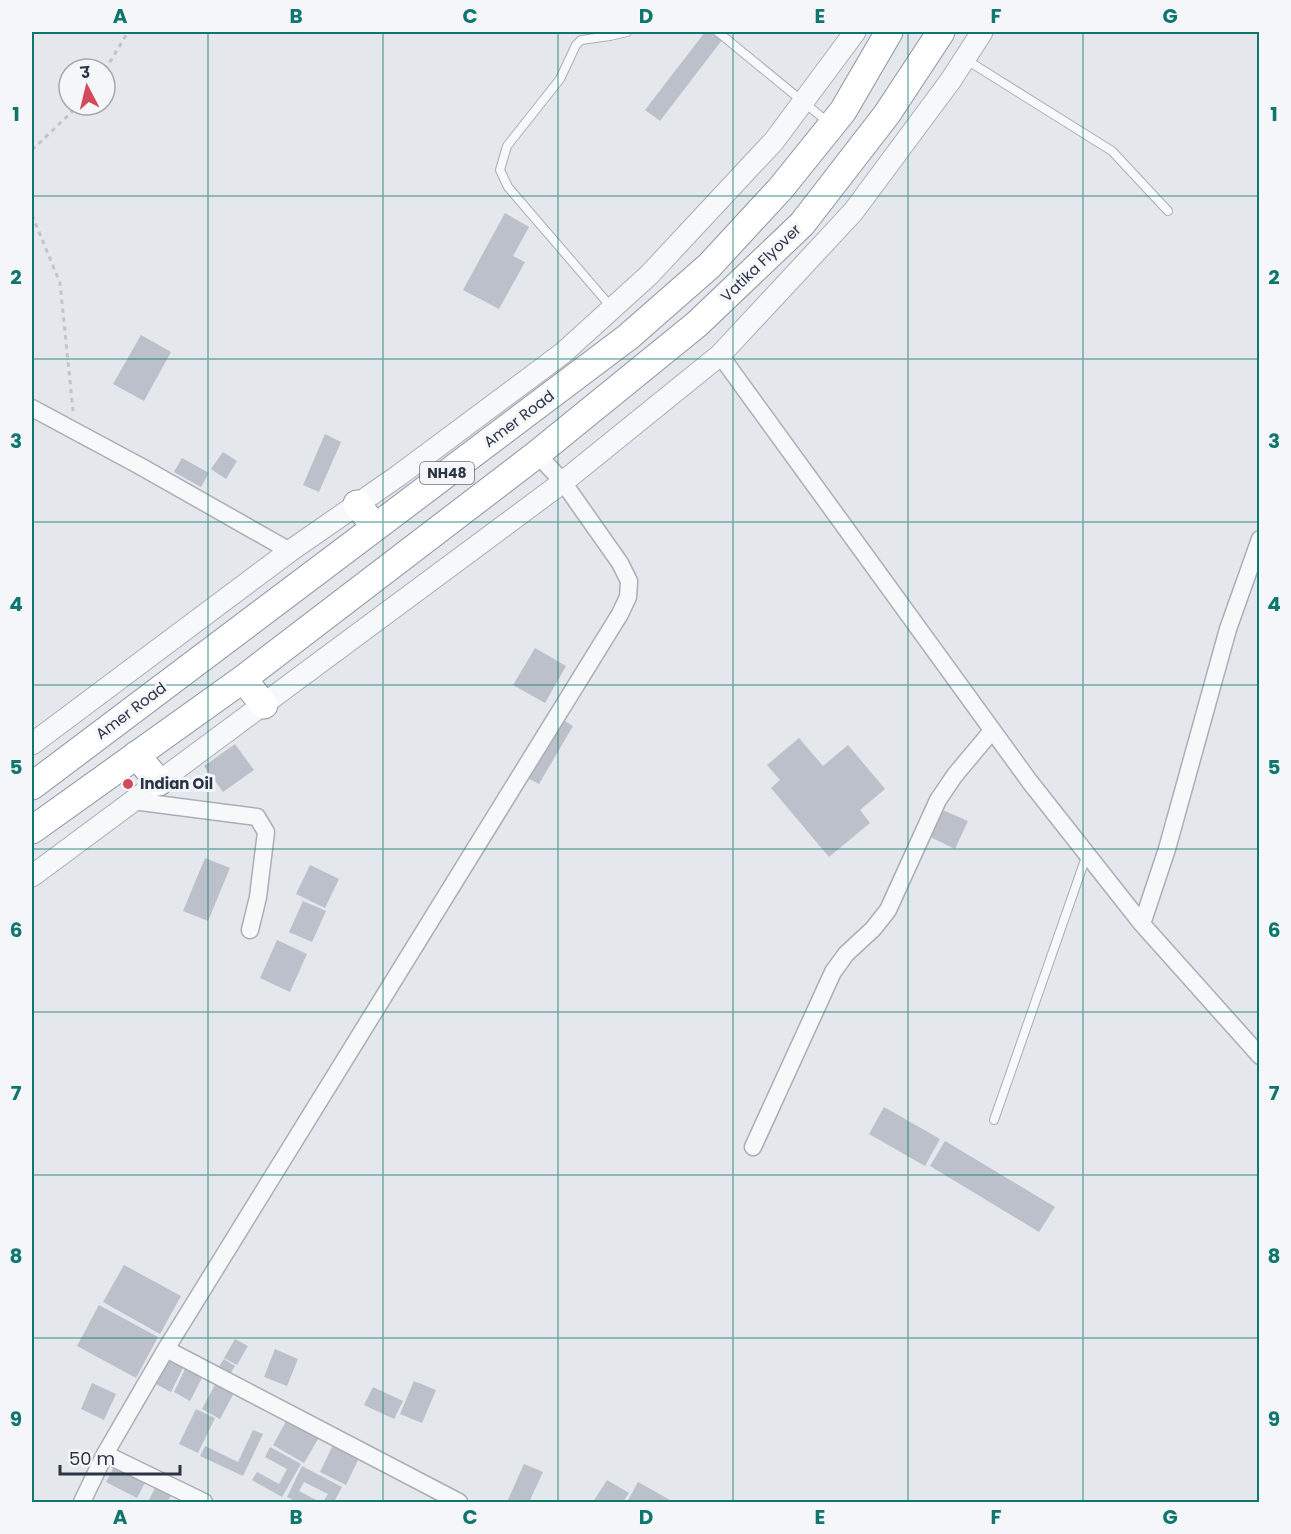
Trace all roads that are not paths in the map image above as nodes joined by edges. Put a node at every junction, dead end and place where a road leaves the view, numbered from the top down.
1 (627, 32) edge
2 (718, 32) edge
3 (855, 32) edge
4 (889, 32) edge
5 (941, 32) edge
6 (982, 32) edge
7 (964, 59) junction
8 (803, 101) junction
9 (831, 125) junction
10 (1168, 211) dead end
11 (614, 309) junction
12 (720, 355) junction
13 (32, 408) edge
14 (537, 454) junction
15 (563, 482) junction
16 (357, 504) junction
17 (375, 527) junction
18 (1260, 540) edge
19 (290, 551) junction
20 (243, 679) junction
21 (264, 705) junction
22 (991, 732) junction
23 (32, 744) edge
24 (136, 755) junction
25 (159, 782) junction
26 (32, 786) edge
27 (134, 801) junction
28 (32, 830) edge
29 (1087, 854) junction
30 (32, 876) edge
31 (1142, 924) junction
32 (250, 930) dead end
33 (1260, 1056) edge
34 (994, 1120) dead end
35 (753, 1147) dead end
36 (166, 1349) junction
37 (105, 1454) junction
38 (82, 1503) edge
39 (204, 1503) edge
40 (459, 1503) edge

1 - 11 lane
2 - 8 lane
3 - 8 street
4 - 9 highway, NH48
5 - 14 highway, Vatika Flyover / NH48
6 - 7 street
7 - 10 lane
7 - 12 street
8 - 9 lane
8 - 11 street
9 - 17 highway, Amer Road / NH48
11 - 16 street
12 - 15 street
12 - 22 street
13 - 19 street
14 - 15 street
14 - 20 highway, NH48
15 - 21 street
15 - 36 street
16 - 17 highway
16 - 19 street
17 - 26 highway, Amer Road / NH48
18 - 31 street
19 - 23 street
20 - 21 highway
20 - 24 highway, NH48
21 - 25 street
22 - 29 street
22 - 35 street
24 - 25 highway
24 - 28 highway, NH48
25 - 27 street
27 - 30 street
27 - 32 street
29 - 31 street
29 - 34 lane
31 - 33 street
36 - 37 street
36 - 40 street
37 - 38 street
37 - 39 street

